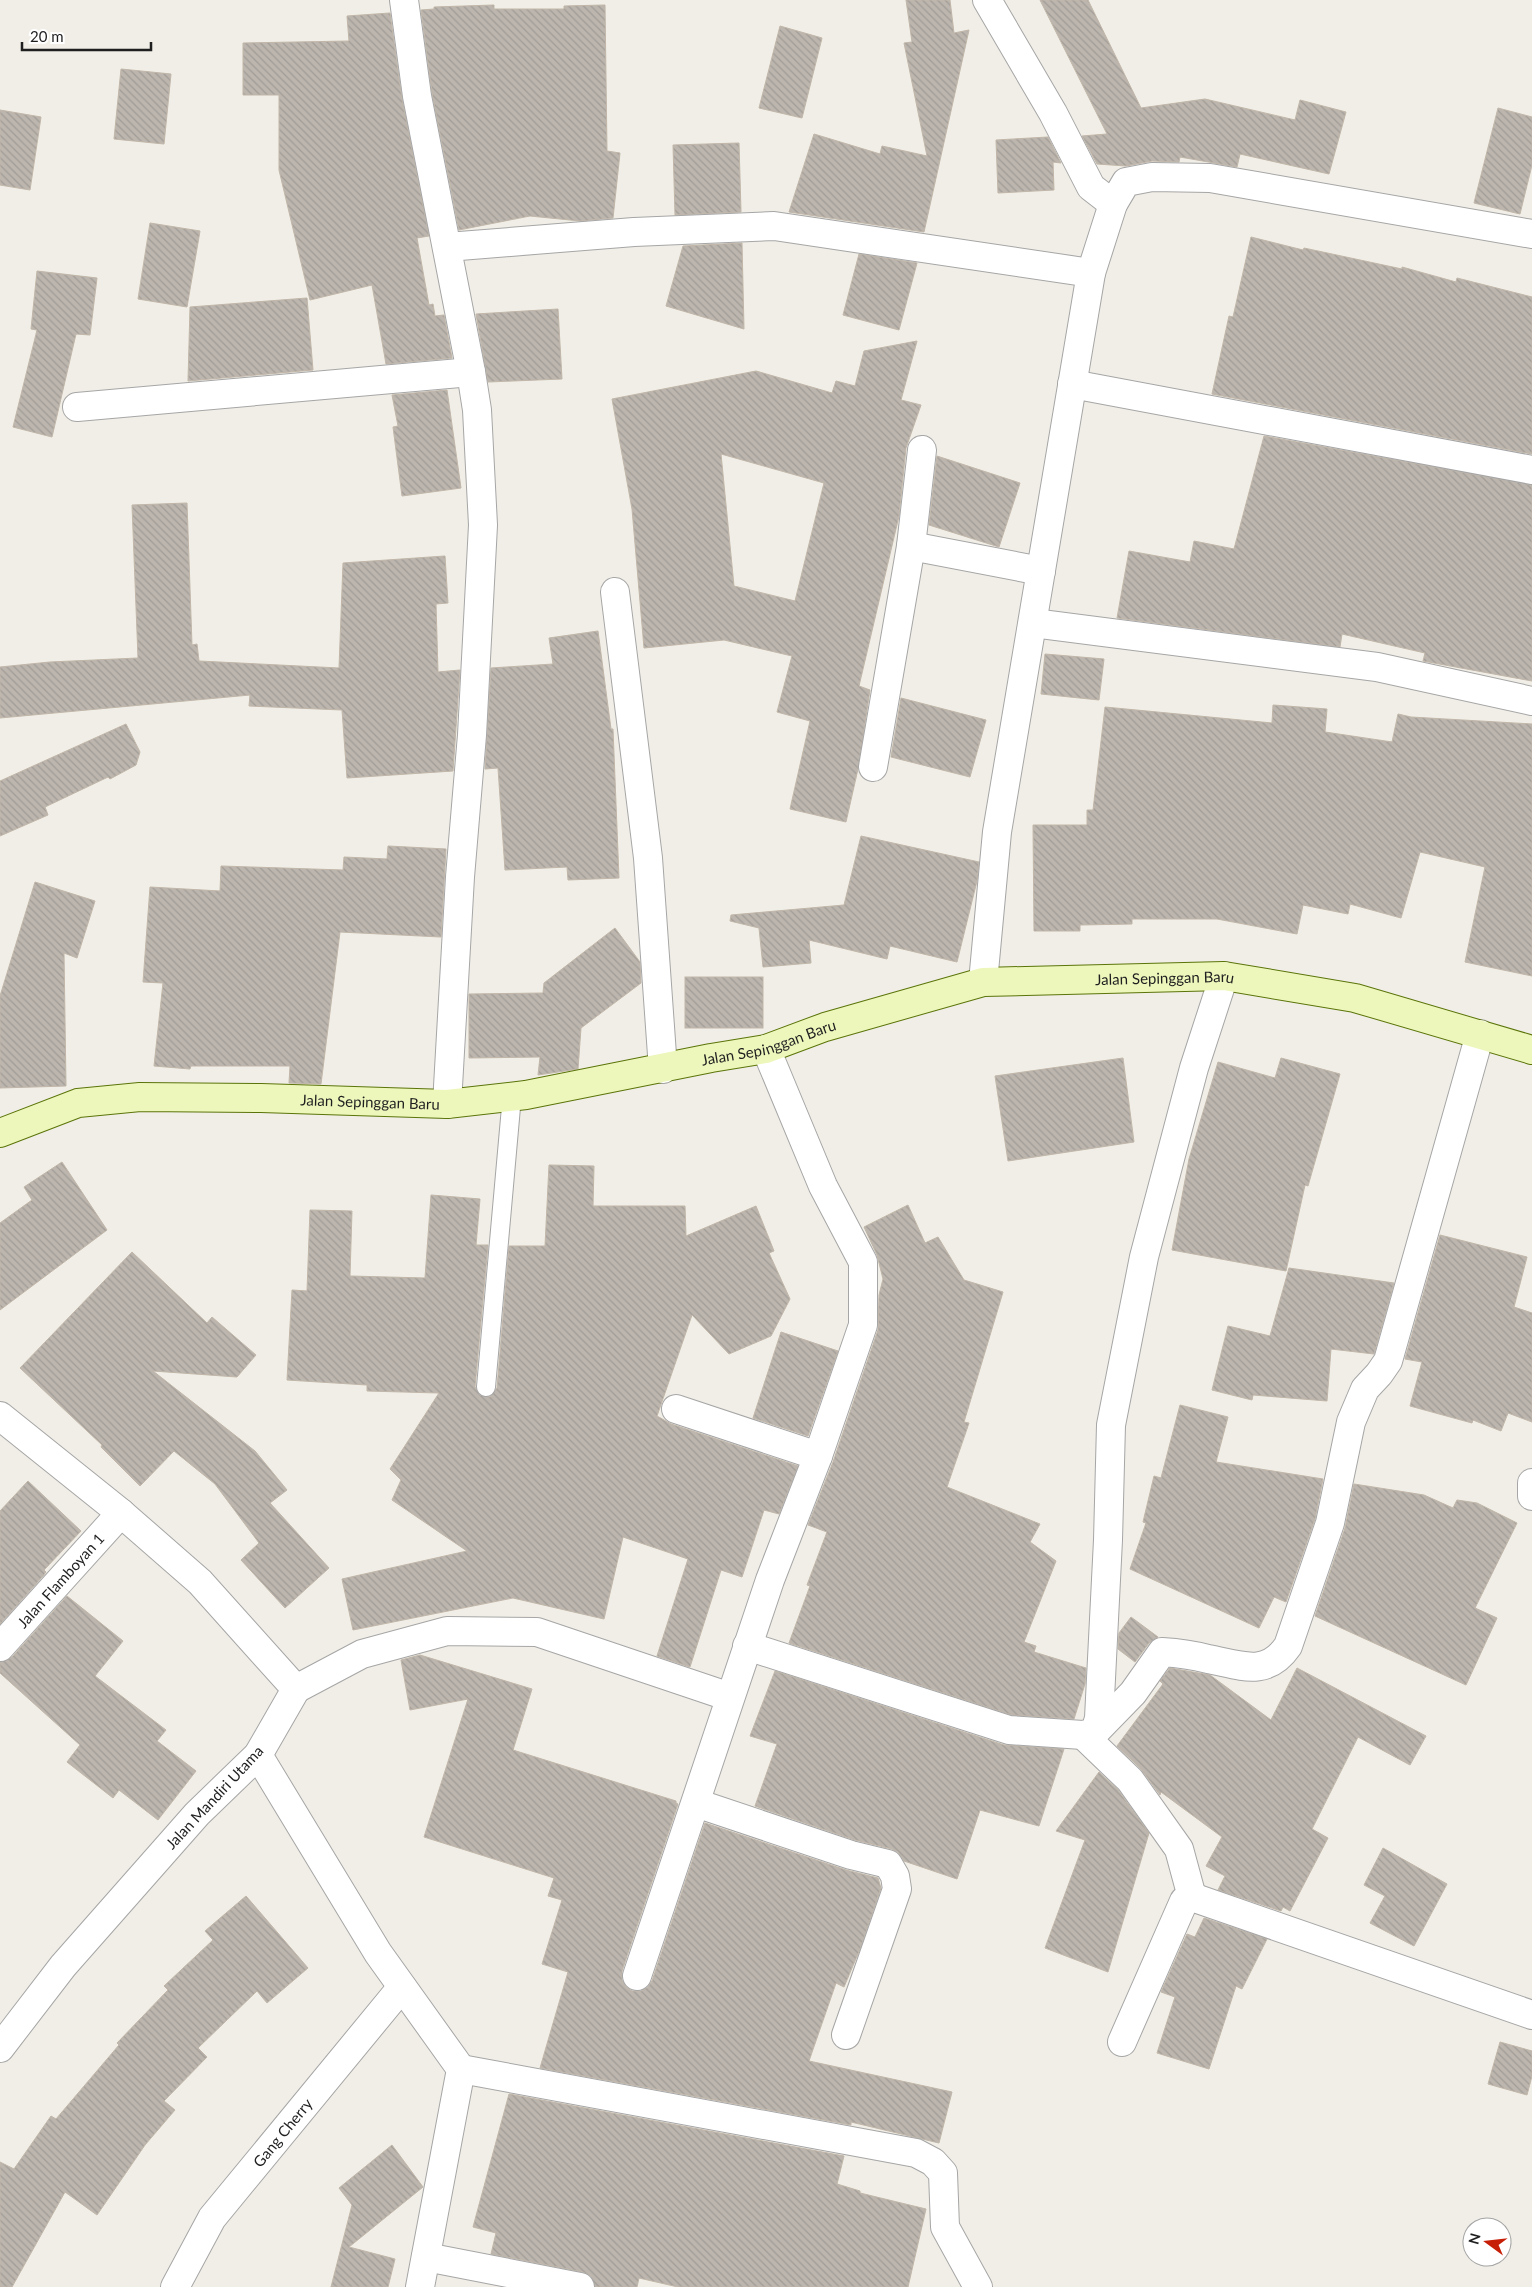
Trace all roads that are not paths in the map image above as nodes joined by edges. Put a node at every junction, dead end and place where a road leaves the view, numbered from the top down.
1 (404, 0) edge
2 (987, 0) edge
3 (1113, 204) junction
4 (1532, 234) edge
5 (447, 247) junction
6 (1091, 273) junction
7 (471, 372) junction
8 (1072, 384) junction
9 (77, 408) dead end
10 (922, 450) dead end
11 (1532, 470) edge
12 (911, 546) junction
13 (1041, 571) junction
14 (615, 592) dead end
15 (1033, 624) junction
16 (1532, 701) edge
17 (873, 767) dead end
18 (1224, 976) junction
19 (983, 982) junction
20 (1480, 1034) junction
21 (766, 1050) junction
22 (1532, 1050) edge
23 (663, 1068) junction
24 (512, 1096) junction
25 (448, 1104) junction
26 (0, 1133) edge
27 (486, 1387) dead end
28 (676, 1409) dead end
29 (0, 1416) edge
30 (818, 1456) junction
31 (1532, 1483) edge
32 (1532, 1496) edge
33 (121, 1513) junction
34 (747, 1646) junction
35 (0, 1647) edge
36 (296, 1689) junction
37 (730, 1697) junction
38 (1089, 1734) junction
39 (258, 1755) junction
40 (696, 1803) junction
41 (1192, 1897) junction
42 (636, 1976) dead end
43 (402, 1987) junction
44 (1532, 2015) edge
45 (846, 2034) dead end
46 (1122, 2042) dead end
47 (0, 2048) edge
48 (461, 2069) junction
49 (426, 2257) junction
50 (175, 2287) edge
51 (420, 2287) edge
52 (580, 2287) edge
53 (978, 2287) edge

1 - 5 street
2 - 3 street
3 - 4 street
3 - 6 street
5 - 6 street
5 - 7 street
6 - 8 street
7 - 9 street
7 - 25 street
8 - 11 street
8 - 13 street
10 - 12 street
12 - 13 street
12 - 17 street
13 - 15 street
14 - 23 street
15 - 16 street
15 - 19 street
18 - 19 street, Jalan Sepinggan Baru
18 - 20 street, Jalan Sepinggan Baru
18 - 38 street
19 - 21 street, Jalan Sepinggan Baru
20 - 22 street, Jalan Sepinggan Baru
20 - 38 street
21 - 23 street, Jalan Sepinggan Baru
21 - 30 street
23 - 24 street, Jalan Sepinggan Baru
24 - 25 street, Jalan Sepinggan Baru
24 - 27 lane
25 - 26 street, Jalan Sepinggan Baru
28 - 30 street
29 - 33 street
30 - 34 street
31 - 32 street
33 - 35 street, Jalan Flamboyan 1
33 - 36 street
34 - 37 street
34 - 38 street
36 - 37 street
36 - 39 street, Jalan Mandiri Utama
37 - 40 street
38 - 41 street
39 - 43 street
39 - 47 street, Jalan Mandiri Utama
40 - 42 street
40 - 45 street
41 - 44 street
41 - 46 street
43 - 48 street
43 - 50 street, Gang Cherry
48 - 49 street
48 - 53 street
49 - 51 street
49 - 52 street

